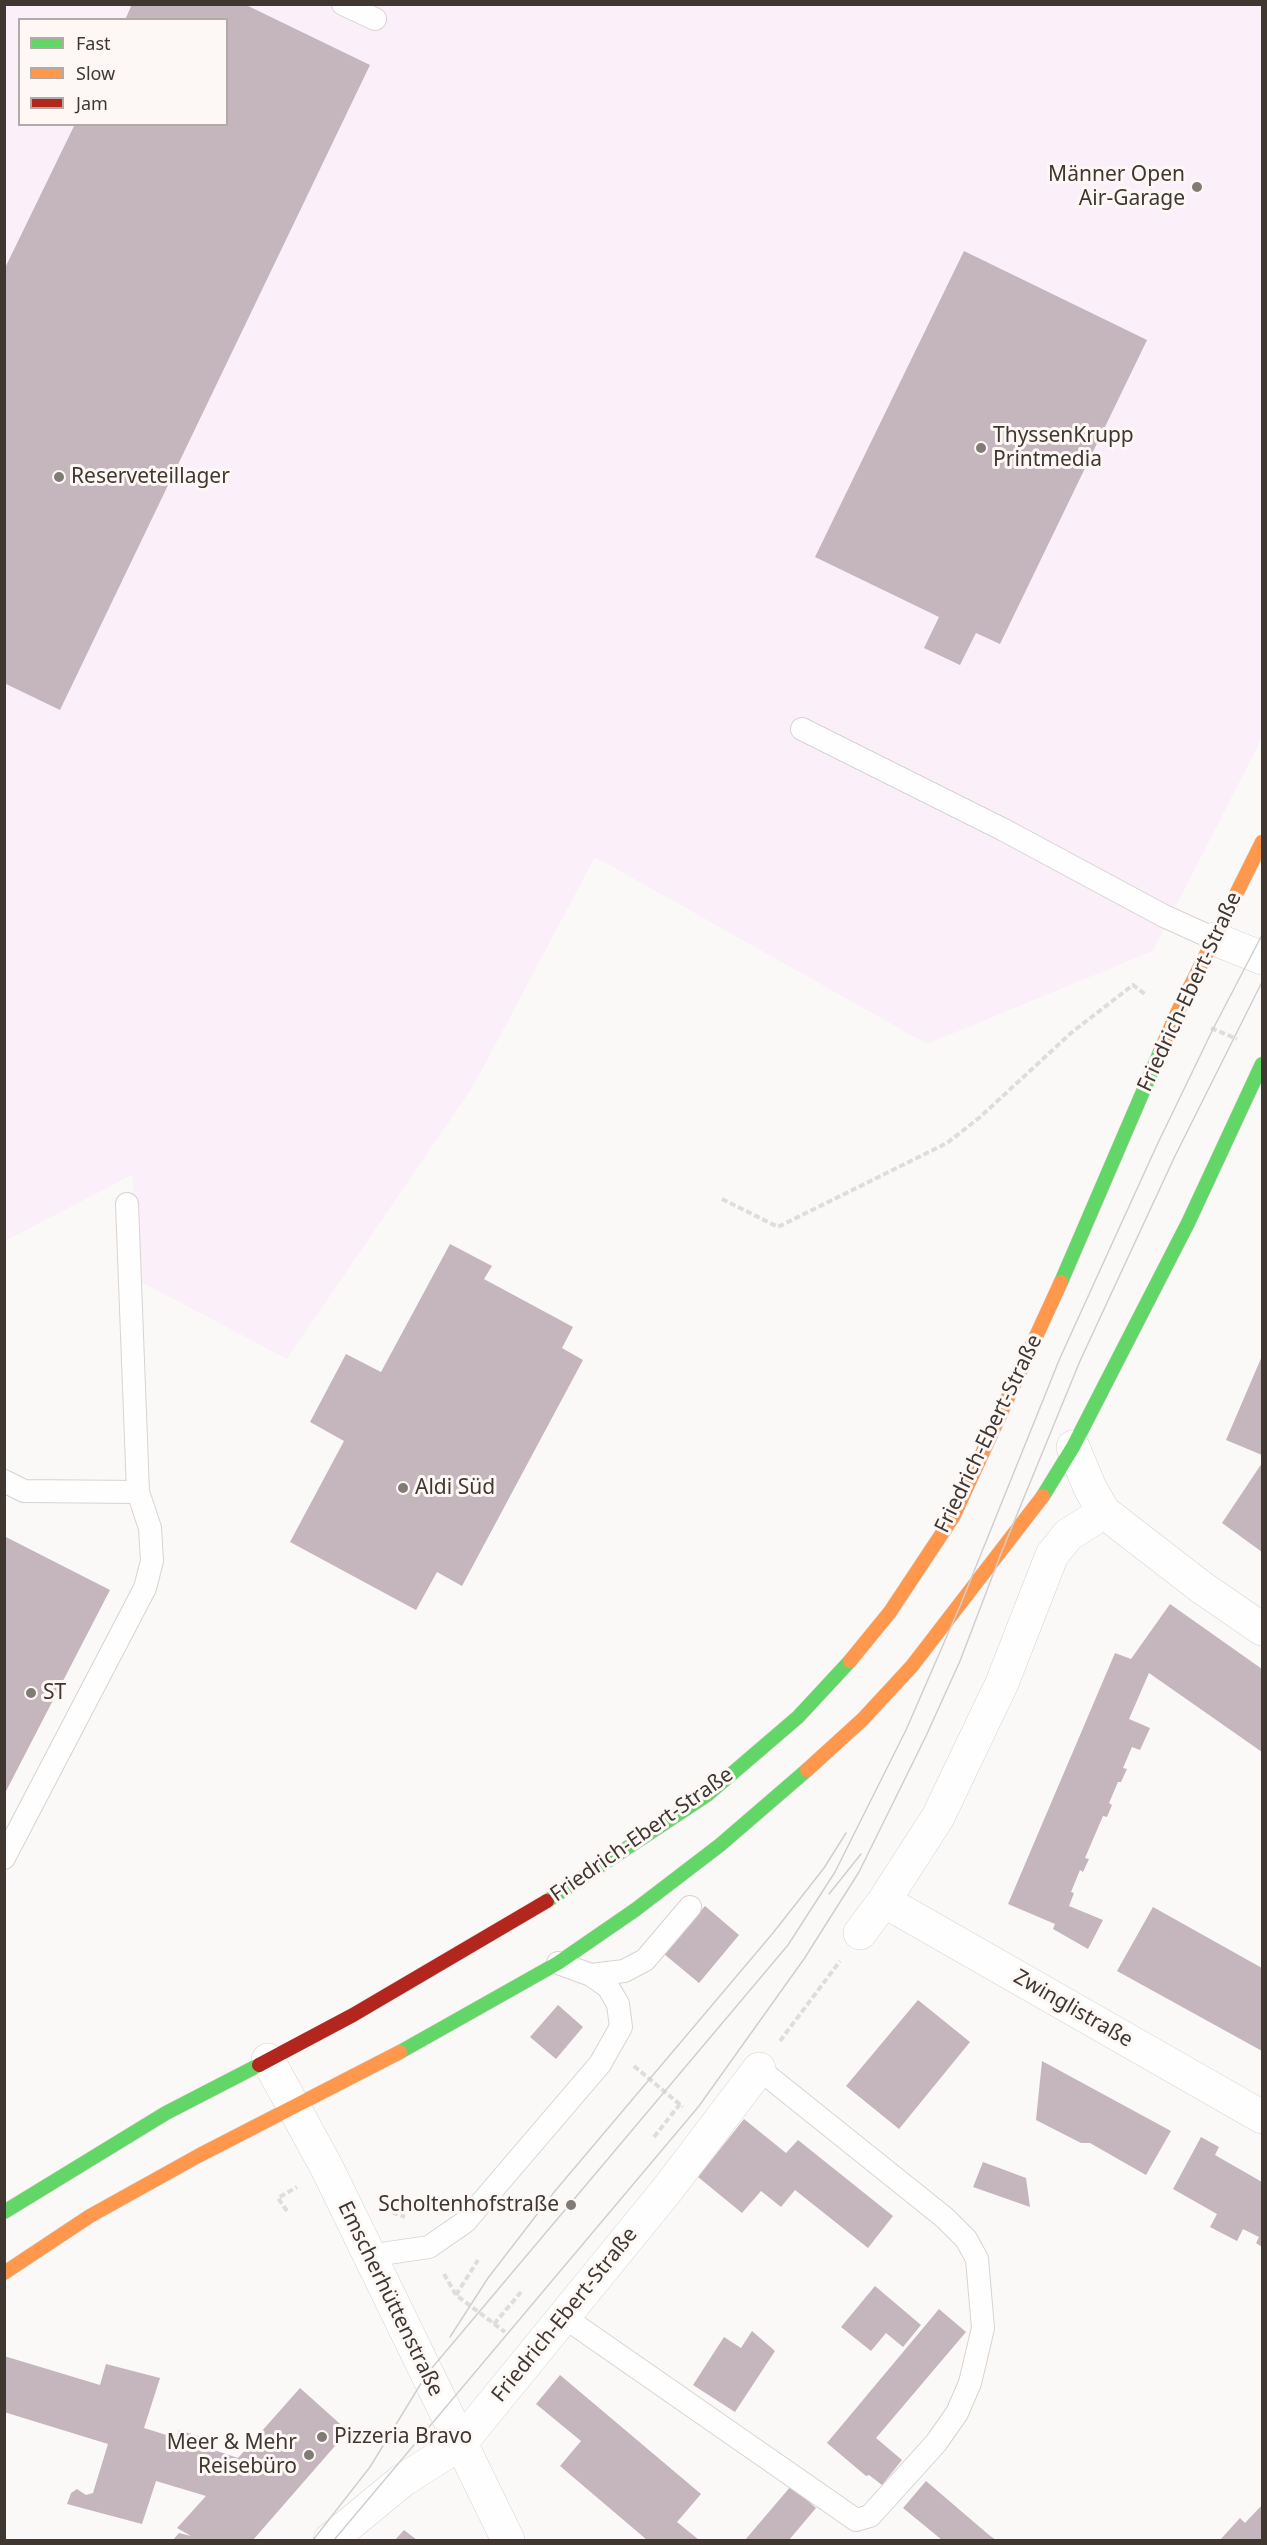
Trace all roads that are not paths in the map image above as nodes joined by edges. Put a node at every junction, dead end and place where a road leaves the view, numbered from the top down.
1 (343, 4) edge
2 (375, 19) dead end
3 (802, 729) dead end
4 (1263, 842) edge
5 (1215, 939) junction
6 (1263, 958) edge
7 (1263, 1064) edge
8 (127, 1204) dead end
9 (1073, 1447) junction
10 (4, 1481) edge
11 (138, 1492) junction
12 (1104, 1512) junction
13 (1263, 1629) edge
14 (4, 1857) edge
15 (884, 1901) junction
16 (690, 1907) dead end
17 (860, 1933) road end
18 (558, 1963) junction
19 (591, 1975) junction
20 (268, 2060) junction
21 (759, 2069) joint
22 (295, 2108) junction
23 (1263, 2117) edge
24 (4, 2212) edge
25 (368, 2256) junction
26 (4, 2273) edge
27 (564, 2317) junction
28 (460, 2444) junction
29 (330, 2541) edge
30 (508, 2541) edge

1 - 2 lane
3 - 5 lane
4 - 5 main road, Friedrich-Ebert-Straße
5 - 6 street
5 - 20 main road, Friedrich-Ebert-Straße
7 - 9 main road
8 - 11 lane
9 - 12 street
9 - 18 main road
10 - 11 lane
11 - 14 lane
12 - 13 street
12 - 15 street
15 - 17 street
15 - 23 street, Zwinglistraße
16 - 19 lane
18 - 19 lane
18 - 22 main road
19 - 25 lane
20 - 22 street, Emscherhüttenstraße
20 - 24 main road, Friedrich-Ebert-Straße
21 - 27 street, Friedrich-Ebert-Straße
21 - 27 lane
22 - 25 street, Emscherhüttenstraße
22 - 26 main road
25 - 28 street, Emscherhüttenstraße
27 - 28 street, Friedrich-Ebert-Straße
28 - 29 street, Friedrich-Ebert-Straße
28 - 30 street, Emscherhüttenstraße

